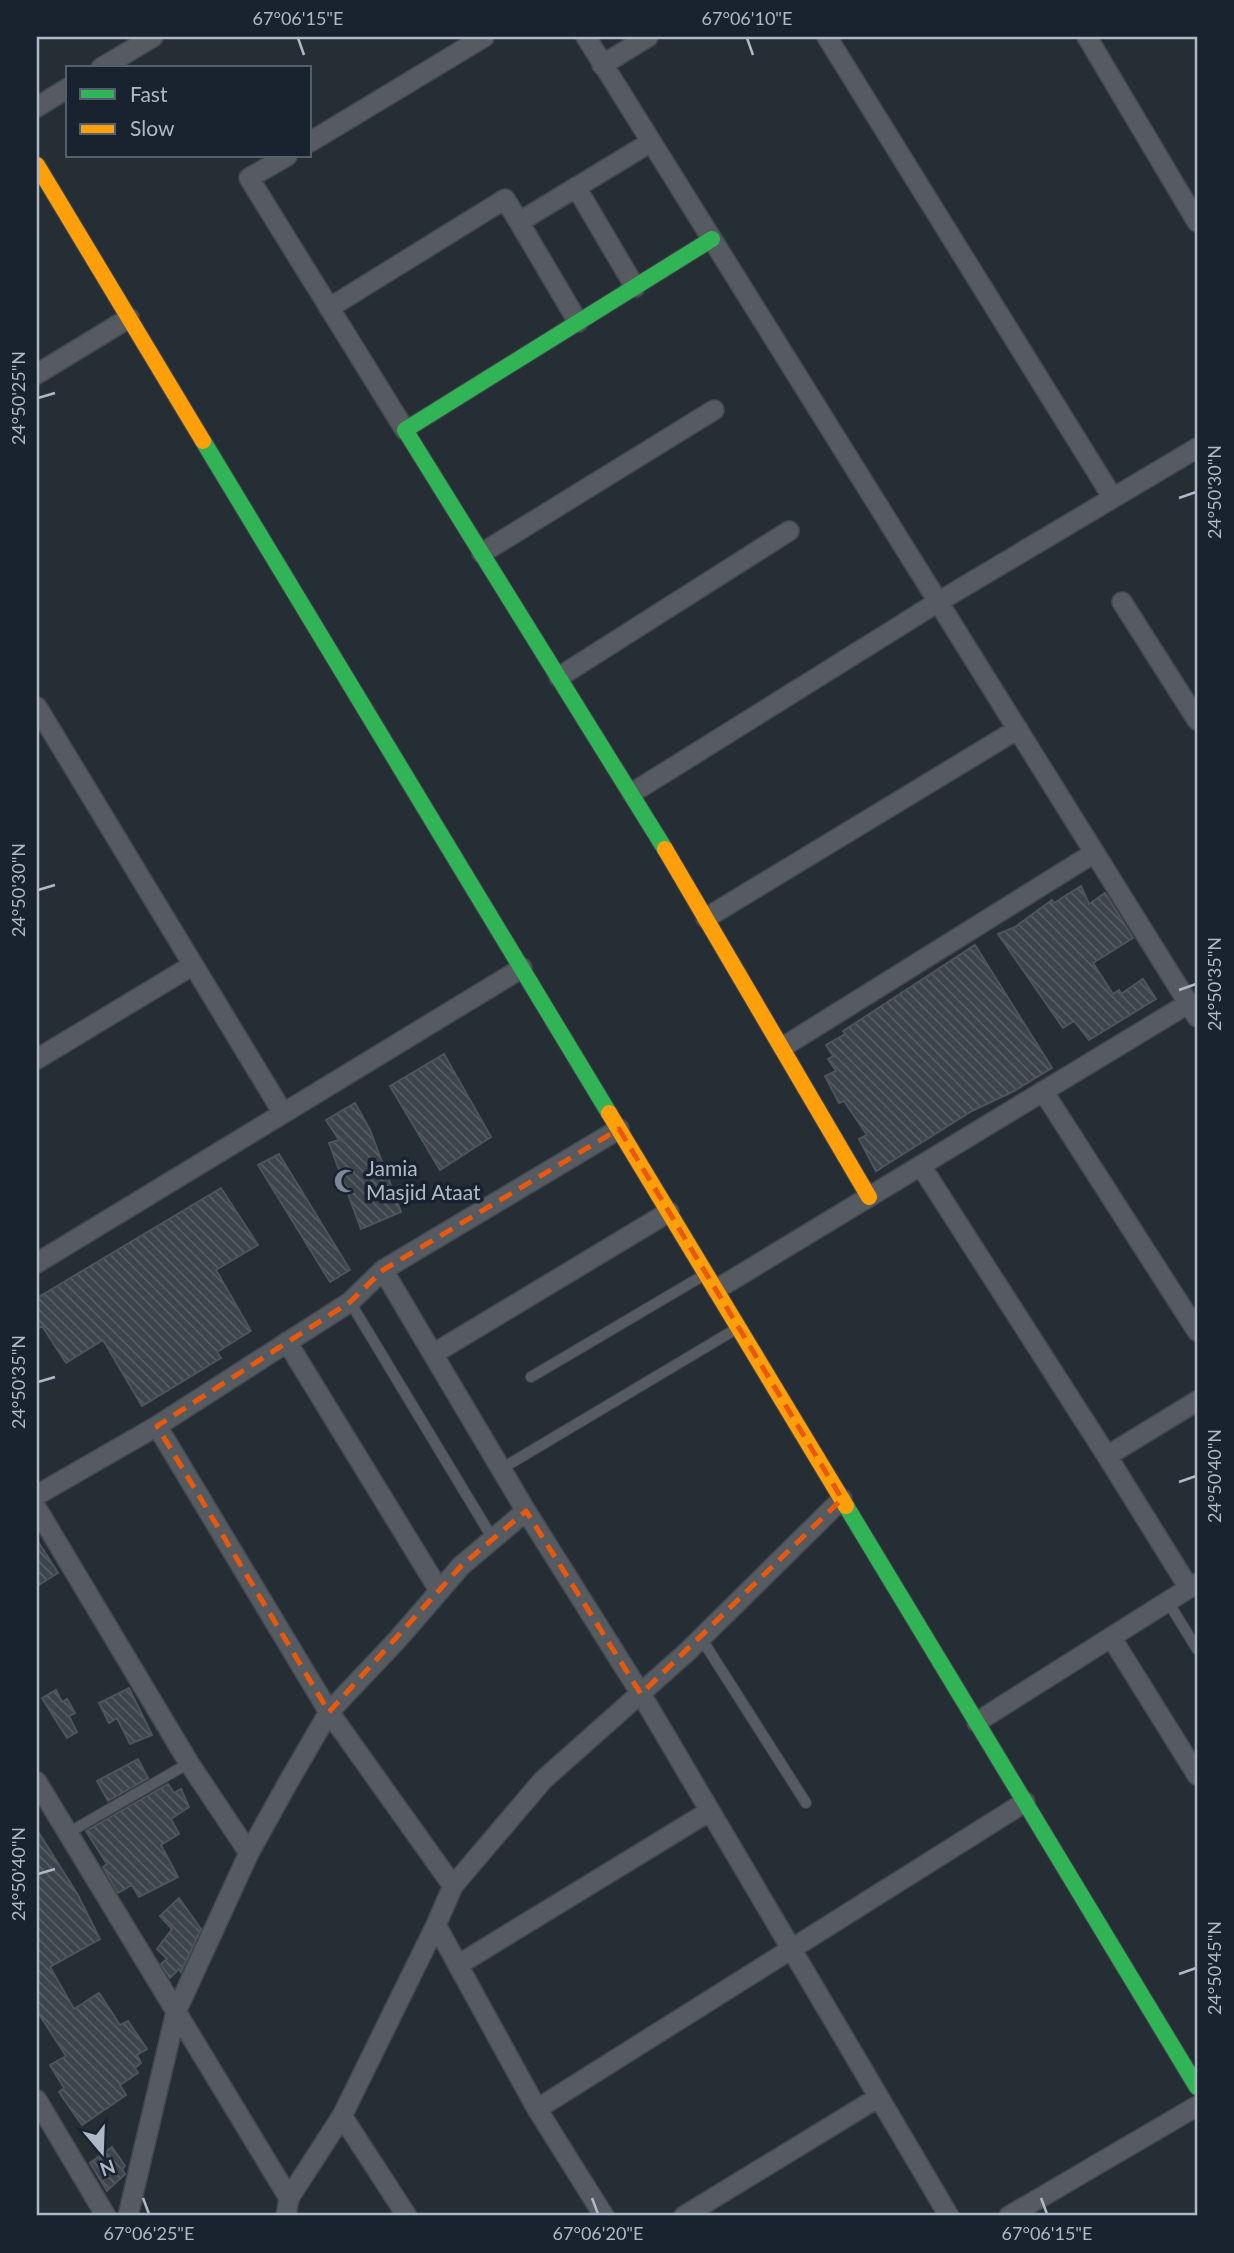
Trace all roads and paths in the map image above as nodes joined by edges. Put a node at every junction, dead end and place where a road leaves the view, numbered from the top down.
1 (153, 37) edge
2 (484, 37) edge
3 (586, 37) edge
4 (649, 37) edge
5 (827, 37) edge
6 (1087, 37) edge
7 (602, 65) junction
8 (104, 66) edge
9 (66, 89) edge
10 (37, 107) edge
11 (312, 141) edge
12 (651, 142) junction
13 (284, 158) edge
14 (37, 165) edge
15 (576, 187) junction
16 (519, 222) junction
17 (1197, 222) edge
18 (712, 239) junction
19 (635, 287) junction
20 (329, 308) junction
21 (129, 318) junction
22 (578, 323) junction
23 (37, 374) edge
24 (714, 410) dead end
25 (405, 430) junction
26 (1197, 448) edge
27 (1113, 498) junction
28 (789, 531) dead end
29 (482, 553) junction
30 (938, 601) junction
31 (1122, 602) dead end
32 (559, 677) junction
33 (37, 707) edge
34 (1197, 720) edge
35 (1018, 729) junction
36 (632, 793) junction
37 (1094, 853) junction
38 (706, 918) junction
39 (193, 965) junction
40 (522, 968) junction
41 (1193, 1010) edge
42 (783, 1046) junction
43 (39, 1052) edge
44 (1043, 1091) junction
45 (283, 1113) junction
46 (619, 1129) junction
47 (920, 1166) junction
48 (869, 1197) junction
49 (670, 1212) junction
50 (37, 1263) edge
51 (383, 1270) junction
52 (712, 1281) junction
53 (350, 1302) junction
54 (740, 1327) junction
55 (1197, 1331) edge
56 (286, 1342) junction
57 (433, 1354) junction
58 (531, 1377) dead end
59 (1197, 1401) edge
60 (157, 1426) junction
61 (1107, 1456) junction
62 (501, 1469) junction
63 (37, 1495) edge
64 (842, 1499) junction
65 (37, 1508) edge
66 (526, 1511) junction
67 (493, 1539) junction
68 (1193, 1586) edge
69 (439, 1590) junction
70 (1168, 1602) junction
71 (1111, 1637) junction
72 (701, 1638) junction
73 (1197, 1649) edge
74 (641, 1694) junction
75 (329, 1712) junction
76 (977, 1722) junction
77 (189, 1763) junction
78 (1197, 1775) edge
79 (37, 1782) edge
80 (1025, 1802) junction
81 (806, 1803) dead end
82 (710, 1811) junction
83 (68, 1833) junction
84 (249, 1853) junction
85 (453, 1886) junction
86 (436, 1925) junction
87 (792, 1949) junction
88 (458, 1965) junction
89 (176, 2012) junction
90 (1197, 2087) edge
91 (879, 2097) junction
92 (37, 2100) edge
93 (1197, 2106) edge
94 (537, 2109) junction
95 (342, 2116) junction
96 (287, 2207) edge
97 (106, 2216) edge
98 (128, 2216) edge
99 (407, 2216) edge
100 (604, 2216) edge
101 (684, 2216) edge
102 (949, 2216) edge
103 (1009, 2216) edge

1 - 8 street
2 - 11 street
3 - 7 street
4 - 7 street
5 - 27 street
6 - 17 street
7 - 12 street
9 - 10 street
12 - 15 street
12 - 18 street
13 - 20 street
14 - 21 street
15 - 16 street
15 - 19 street
16 - 20 street
16 - 22 street
18 - 19 street
18 - 30 street
19 - 22 street
20 - 25 street
21 - 23 street
21 - 40 street
22 - 25 street
24 - 29 street
25 - 29 street
26 - 27 street
27 - 30 street
28 - 32 street
29 - 32 street
30 - 35 street
30 - 36 street
31 - 34 street
32 - 36 street
33 - 39 street
35 - 37 street
35 - 38 street
36 - 38 street
37 - 41 street
37 - 42 street
38 - 42 street
39 - 43 street
39 - 45 street
40 - 45 street
40 - 46 street
41 - 44 street
42 - 48 street
44 - 47 street
44 - 55 street
45 - 50 street
46 - 49 street
46 - 51 street
47 - 48 street
47 - 61 street
48 - 52 street
49 - 52 street
49 - 57 street
51 - 53 street
51 - 57 street
52 - 54 street
52 - 58 lane
53 - 56 street
53 - 67 lane
54 - 62 lane
54 - 64 street
56 - 60 street
56 - 69 street
57 - 62 street
59 - 61 street
60 - 63 street
60 - 75 street
61 - 68 street
62 - 66 street
64 - 72 street
64 - 76 street
65 - 77 street
66 - 67 street
66 - 74 street
67 - 69 street
68 - 70 street
69 - 75 street
70 - 71 street
70 - 73 lane
71 - 76 street
71 - 78 street
72 - 74 street
72 - 81 lane
74 - 82 street
74 - 85 street
75 - 84 street
75 - 85 street
76 - 80 street
77 - 83 lane
77 - 84 street
79 - 83 street
80 - 87 street
80 - 90 street
82 - 87 street
82 - 88 street
83 - 89 street
84 - 89 street
85 - 86 street
86 - 88 street
86 - 95 street
87 - 91 street
87 - 94 street
88 - 94 street
89 - 96 street
89 - 98 street
91 - 101 street
91 - 102 street
92 - 97 street
93 - 103 street
94 - 100 street
95 - 96 street
95 - 99 street

